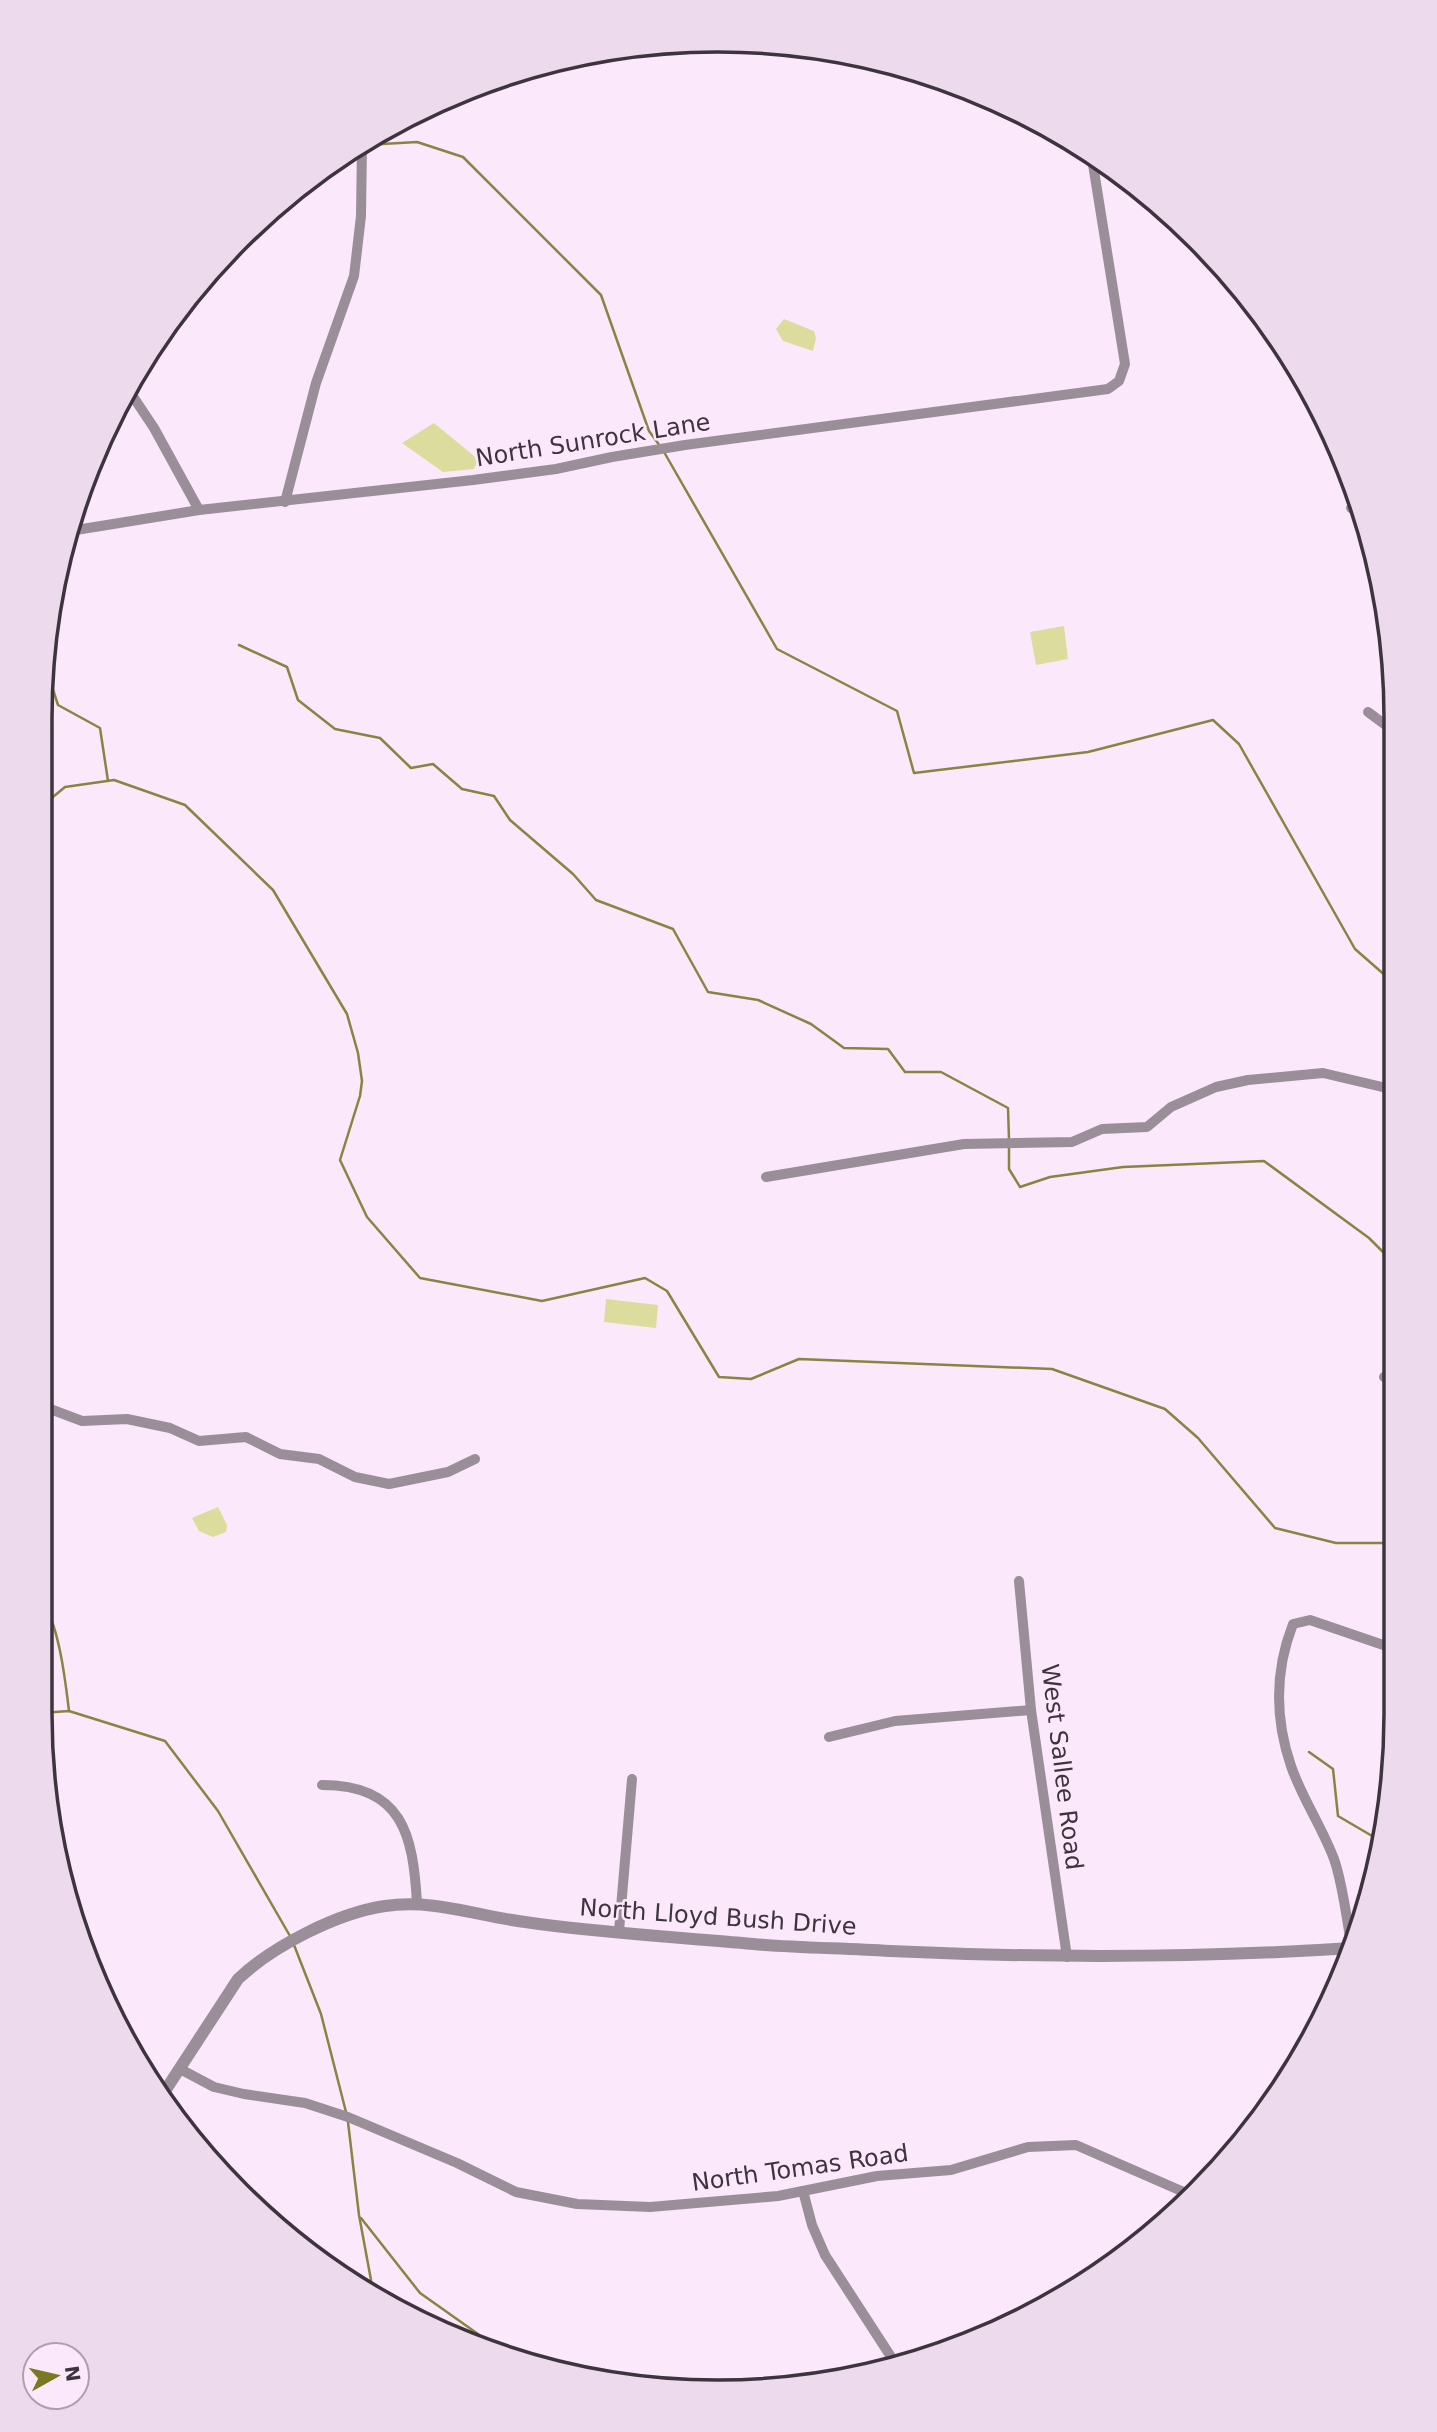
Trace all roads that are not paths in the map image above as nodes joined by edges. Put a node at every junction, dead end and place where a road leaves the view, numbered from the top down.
1 (362, 157) edge
2 (1094, 168) edge
3 (135, 399) edge
4 (285, 502) junction
5 (199, 510) junction
6 (80, 529) edge
7 (1368, 712) dead end
8 (1384, 724) edge
9 (1384, 1087) edge
10 (766, 1177) dead end
11 (52, 1410) edge
12 (475, 1460) dead end
13 (1019, 1581) dead end
14 (1384, 1645) edge
15 (1031, 1710) junction
16 (828, 1737) dead end
17 (632, 1779) dead end
18 (322, 1784) dead end
19 (417, 1903) junction
20 (1348, 1930) edge
21 (619, 1931) junction
22 (1341, 1949) edge
23 (1067, 1957) junction
24 (180, 2069) junction
25 (167, 2087) edge
26 (803, 2191) junction
27 (1182, 2191) edge
28 (891, 2357) edge

1 - 4 street
2 - 4 street, North Sunrock Lane
3 - 5 street
4 - 5 street, North Sunrock Lane
5 - 6 street, North Sunrock Lane
7 - 8 street
9 - 10 street
11 - 12 street
13 - 15 street, West Sallee Road
14 - 20 street
15 - 16 street
15 - 23 street, West Sallee Road
17 - 21 street
18 - 19 street
19 - 21 street, North Lloyd Bush Drive
19 - 24 street, North Lloyd Bush Drive
21 - 23 street, North Lloyd Bush Drive
22 - 23 street, North Lloyd Bush Drive
24 - 25 street, North Lloyd Bush Drive
24 - 26 street, North Tomas Road
26 - 27 street, North Tomas Road
26 - 28 street

